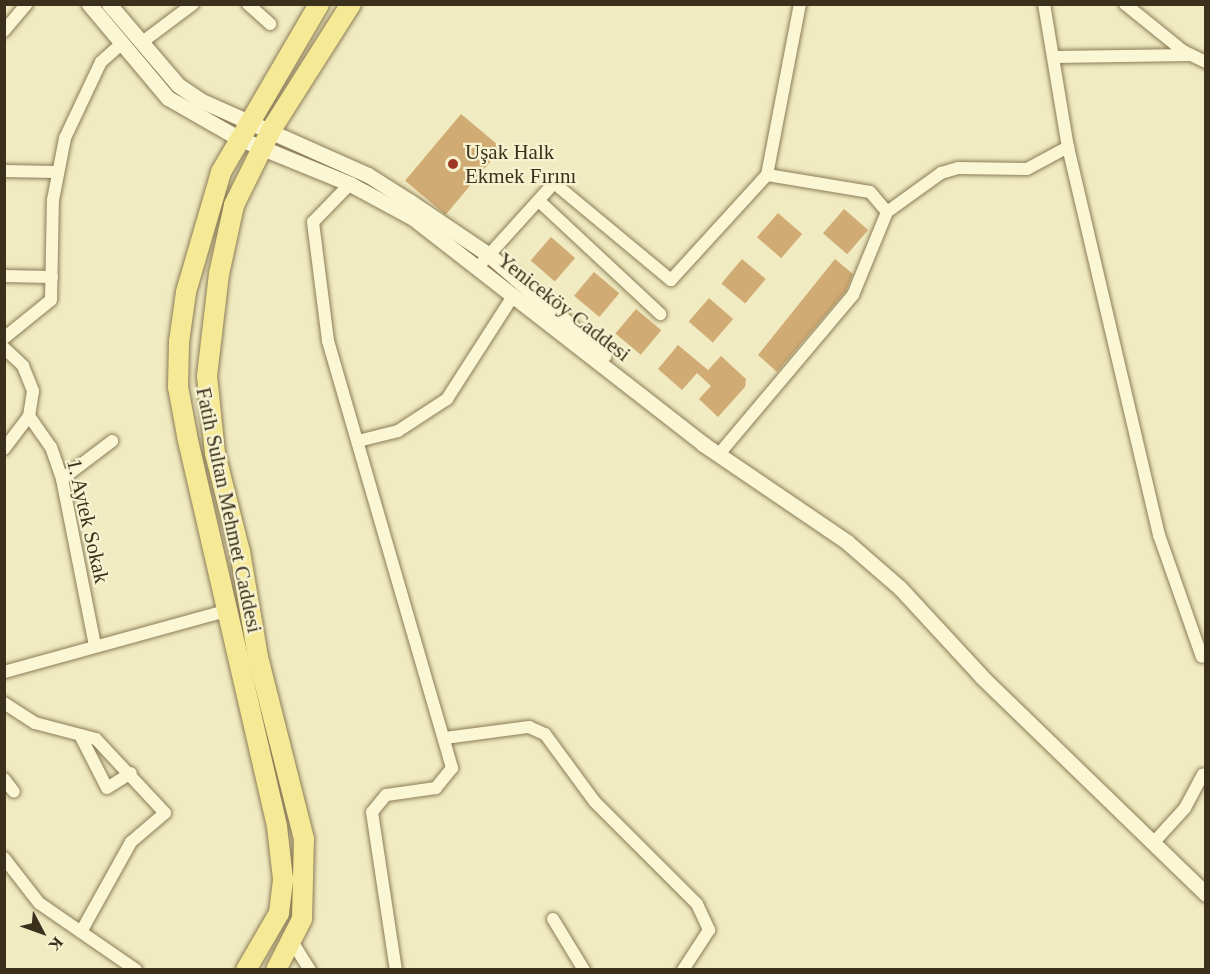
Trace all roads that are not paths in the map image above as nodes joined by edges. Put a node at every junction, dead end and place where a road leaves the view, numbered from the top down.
1 (27, 4) edge
2 (89, 4) edge
3 (109, 4) edge
4 (193, 4) edge
5 (248, 4) edge
6 (319, 4) edge
7 (351, 4) edge
8 (800, 4) edge
9 (1044, 4) edge
10 (1125, 4) edge
11 (270, 24) dead end
12 (4, 31) edge
13 (141, 43) junction
14 (121, 44) junction
15 (1190, 55) junction
16 (1054, 57) junction
17 (1206, 62) edge
18 (248, 121) junction
19 (271, 130) junction
20 (238, 138) junction
21 (1068, 147) junction
22 (262, 148) junction
23 (4, 171) edge
24 (57, 171) junction
25 (767, 175) junction
26 (350, 184) junction
27 (539, 201) junction
28 (887, 212) junction
29 (489, 255) junction
30 (478, 267) junction
31 (4, 276) edge
32 (52, 277) junction
33 (513, 296) junction
34 (660, 314) dead end
35 (4, 338) edge
36 (4, 348) edge
37 (627, 384) junction
38 (29, 416) junction
39 (112, 441) dead end
40 (358, 441) junction
41 (4, 449) edge
42 (719, 454) junction
43 (62, 479) junction
44 (225, 611) junction
45 (95, 646) junction
46 (1202, 657) dead end
47 (4, 672) edge
48 (4, 703) edge
49 (80, 735) junction
50 (445, 738) junction
51 (131, 774) junction
52 (1203, 774) dead end
53 (4, 779) edge
54 (14, 792) dead end
55 (1155, 841) junction
56 (4, 858) edge
57 (1206, 894) edge
58 (553, 919) dead end
59 (81, 932) junction
60 (293, 943) junction
61 (136, 969) edge
62 (246, 969) edge
63 (276, 969) edge
64 (310, 969) edge
65 (396, 969) edge
66 (584, 969) edge
67 (683, 969) edge

1 - 12 street
2 - 14 street, Yeniceköy Caddesi
3 - 13 street, Yeniceköy Caddesi
4 - 13 street
5 - 11 street
6 - 18 main road, Fatih Sultan Mehmet Caddesi
7 - 19 main road, Fatih Sultan Mehmet Caddesi
8 - 25 street
9 - 16 street
10 - 15 street
13 - 18 street, Yeniceköy Caddesi
14 - 20 street, Yeniceköy Caddesi
14 - 24 street
15 - 16 street
15 - 17 street
16 - 21 street
18 - 19 street, Yeniceköy Caddesi
18 - 20 main road, Fatih Sultan Mehmet Caddesi
19 - 22 main road, Fatih Sultan Mehmet Caddesi
19 - 29 street, Yeniceköy Caddesi
20 - 22 street, Yeniceköy Caddesi
20 - 44 main road, Fatih Sultan Mehmet Caddesi
21 - 28 street
21 - 46 street
22 - 26 street, Yeniceköy Caddesi
22 - 60 main road, Fatih Sultan Mehmet Caddesi
23 - 24 street
24 - 32 street
25 - 27 street
25 - 28 street
26 - 30 street, Yeniceköy Caddesi
26 - 40 street
27 - 29 street
27 - 34 street
28 - 42 street
29 - 30 street
29 - 37 street, Yeniceköy Caddesi
30 - 33 street, Yeniceköy Caddesi
31 - 32 street
32 - 35 street
33 - 37 street, Yeniceköy Caddesi
33 - 40 street
36 - 38 street
37 - 42 street
38 - 41 street
38 - 43 street, 1. Aytek Sokak
39 - 43 street
40 - 50 street
42 - 55 street
43 - 45 street, 1. Aytek Sokak
44 - 45 street
44 - 62 main road, Fatih Sultan Mehmet Caddesi
45 - 47 street
48 - 49 street
49 - 51 street
49 - 51 street
50 - 65 street
50 - 67 street
51 - 59 street
52 - 55 street
53 - 54 street
55 - 57 street
56 - 59 street
58 - 66 street
59 - 61 street
60 - 63 main road, Fatih Sultan Mehmet Caddesi
60 - 64 street

